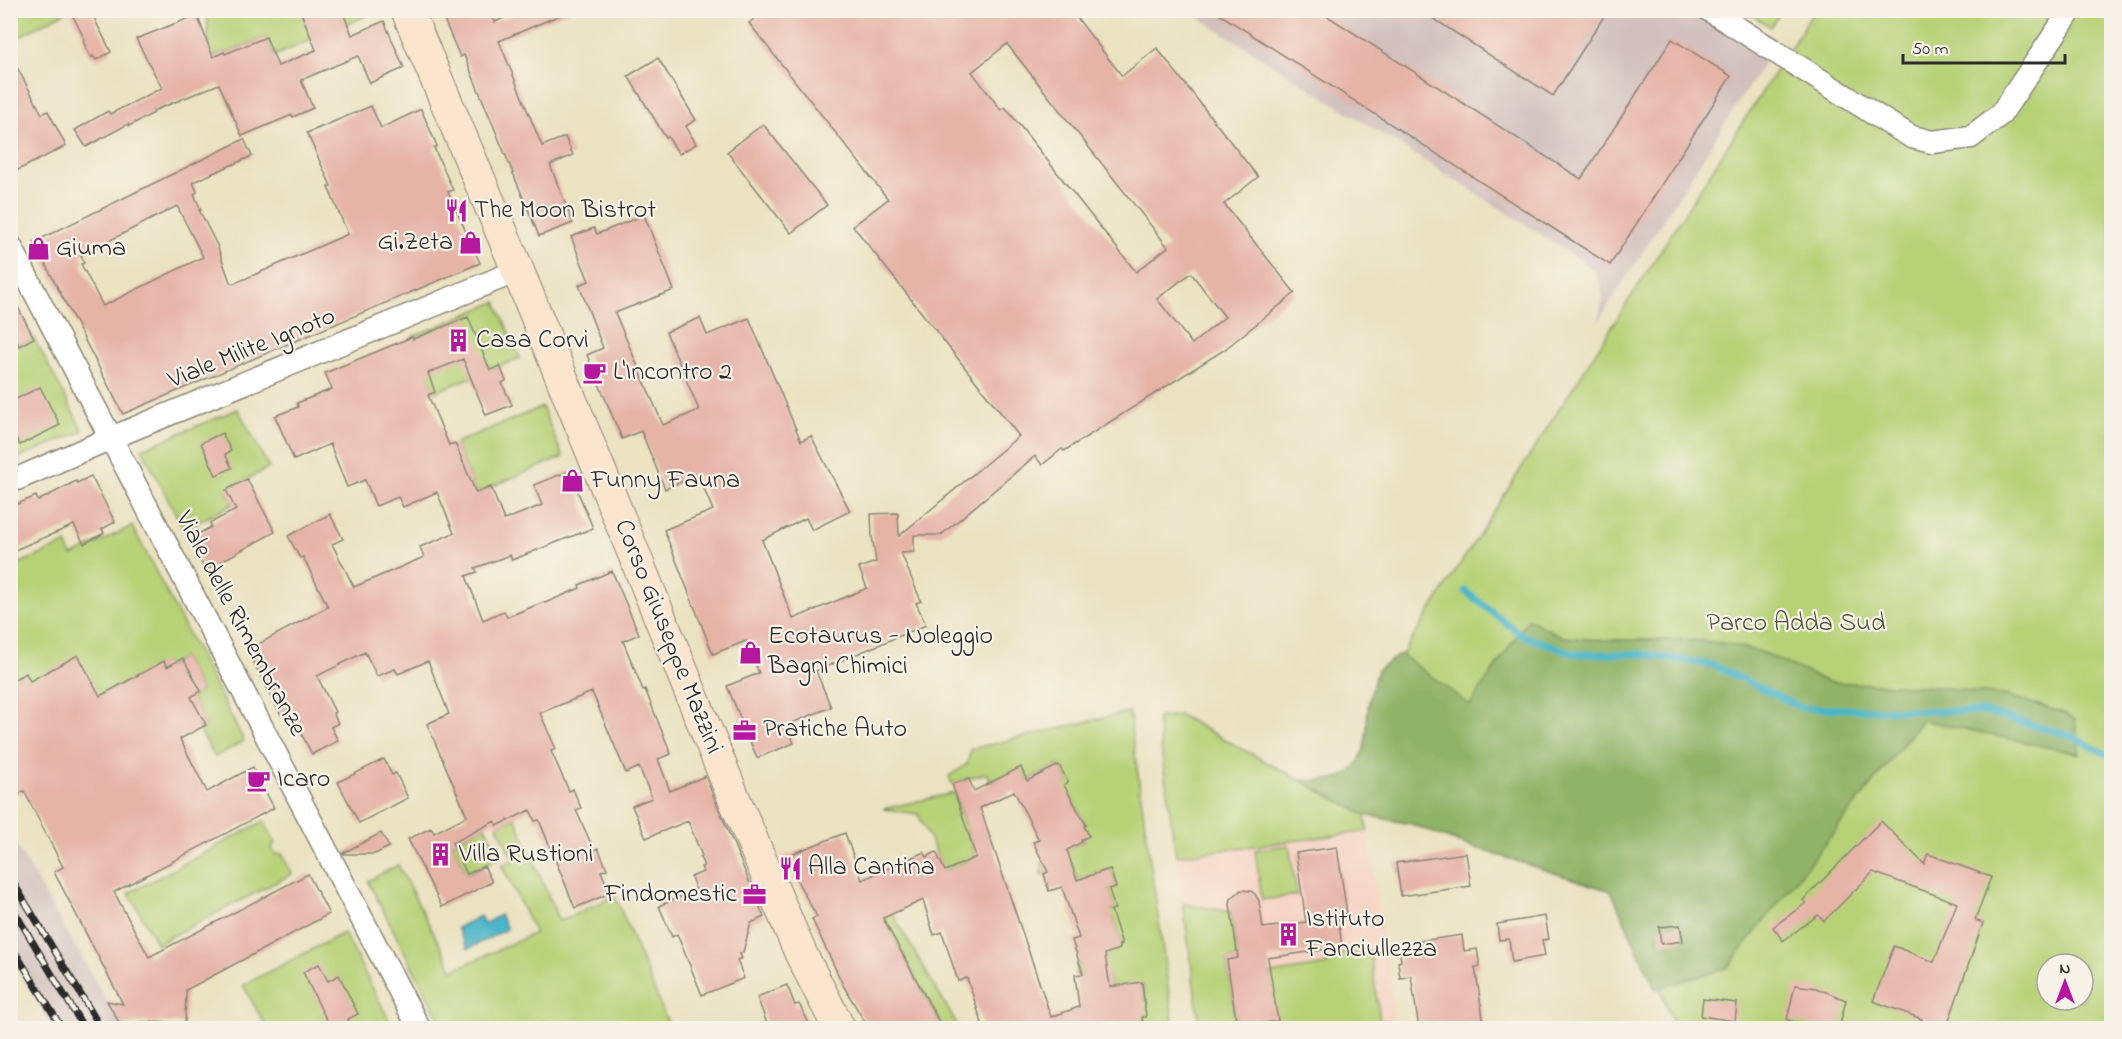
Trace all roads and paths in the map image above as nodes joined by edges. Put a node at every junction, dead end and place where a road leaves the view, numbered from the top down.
1 (407, 10) edge
2 (1709, 10) edge
3 (2071, 10) edge
4 (10, 245) edge
5 (517, 271) junction
6 (111, 438) junction
7 (10, 482) edge
8 (419, 1029) edge
9 (839, 1029) edge

1 - 5 street, Corso Giuseppe Mazzini
2 - 3 street
4 - 6 street, Viale delle Rimembranze
5 - 6 street, Viale Milite Ignoto
5 - 9 street, Corso Giuseppe Mazzini
6 - 7 street, Viale Milite Ignoto
6 - 8 street, Viale delle Rimembranze

